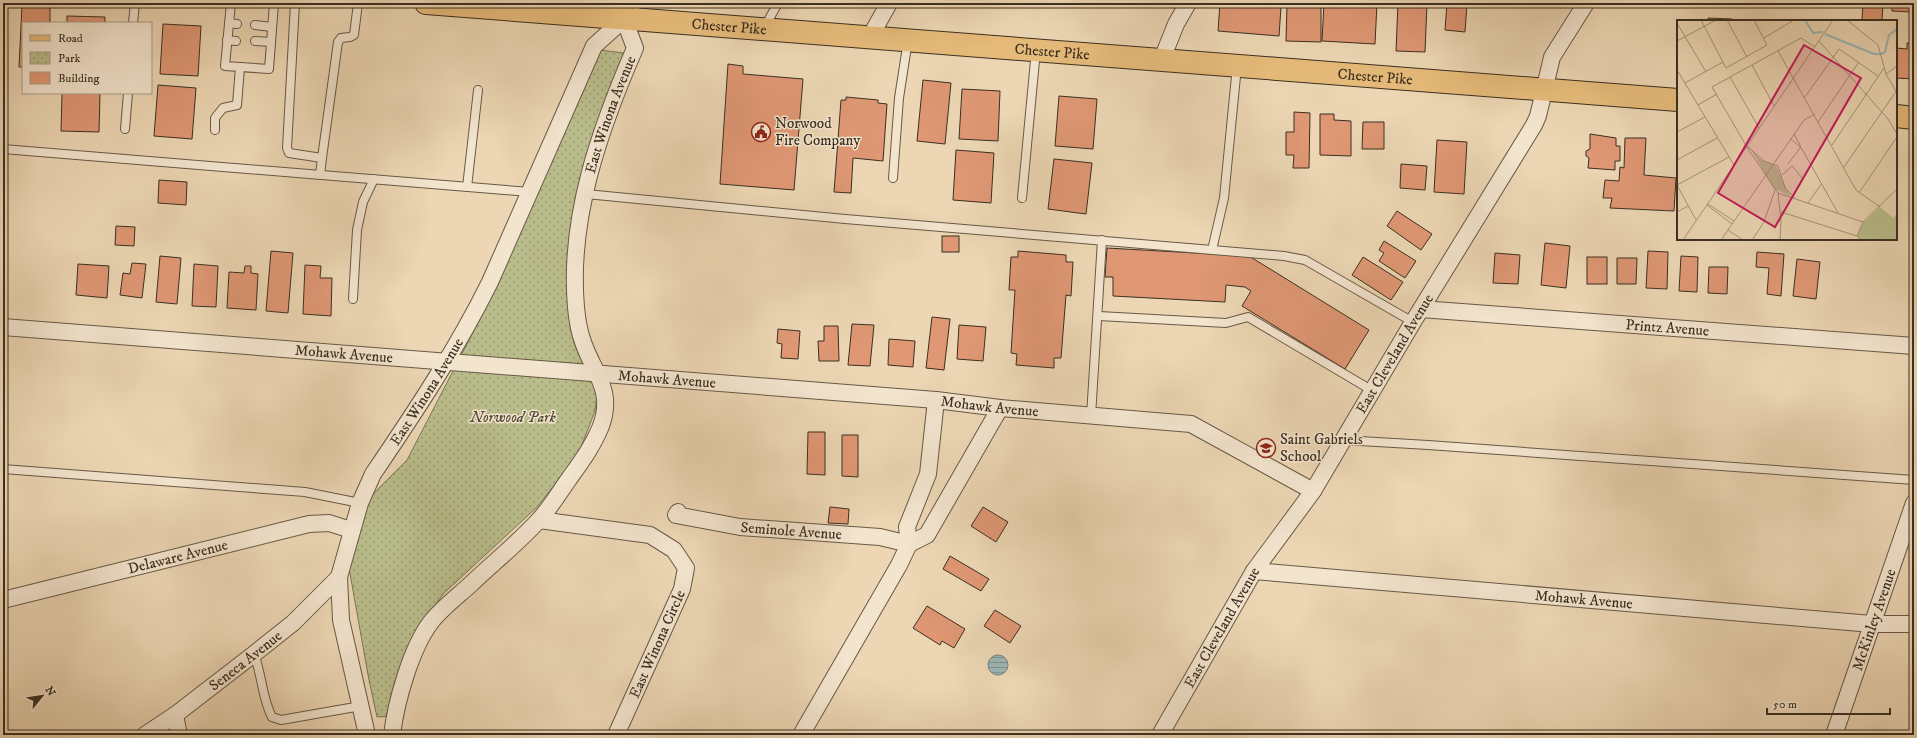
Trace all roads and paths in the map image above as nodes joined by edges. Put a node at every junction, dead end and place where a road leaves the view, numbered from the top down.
1 (135, 3) edge
2 (231, 3) edge
3 (274, 3) edge
4 (295, 3) edge
5 (358, 3) edge
6 (426, 3) edge
7 (778, 3) edge
8 (889, 3) edge
9 (1188, 3) edge
10 (1586, 3) edge
11 (489, 5) edge
12 (628, 11) edge
13 (133, 22) edge
14 (255, 25) dead end
15 (272, 26) junction
16 (763, 29) junction
17 (870, 37) junction
18 (227, 40) junction
19 (908, 40) junction
20 (236, 41) dead end
21 (254, 41) dead end
22 (271, 42) junction
23 (1036, 50) junction
24 (1162, 59) junction
25 (1237, 65) junction
26 (240, 67) junction
27 (478, 90) dead end
28 (1543, 90) junction
29 (128, 94) edge
30 (1677, 100) edge
31 (1897, 116) edge
32 (1914, 118) edge
33 (125, 129) dead end
34 (215, 130) dead end
35 (3, 149) edge
36 (322, 158) junction
37 (320, 175) junction
38 (893, 178) dead end
39 (374, 179) junction
40 (466, 187) junction
41 (530, 192) junction
42 (586, 194) junction
43 (1022, 198) dead end
44 (1102, 240) junction
45 (1212, 250) junction
46 (353, 299) dead end
47 (1098, 316) junction
48 (1417, 316) junction
49 (3, 327) edge
50 (1914, 346) edge
51 (446, 362) junction
52 (599, 374) junction
53 (1373, 391) junction
54 (936, 400) junction
55 (1000, 408) junction
56 (1091, 416) junction
57 (1342, 440) junction
58 (3, 469) edge
59 (1914, 480) edge
60 (1313, 491) junction
61 (360, 503) junction
62 (1914, 503) edge
63 (678, 512) dead end
64 (538, 520) junction
65 (352, 530) junction
66 (910, 544) junction
67 (1254, 571) junction
68 (339, 577) junction
69 (3, 600) edge
70 (1872, 624) junction
71 (1914, 624) edge
72 (254, 654) junction
73 (361, 706) junction
74 (175, 715) junction
75 (145, 735) edge
76 (179, 735) edge
77 (368, 735) edge
78 (392, 735) edge
79 (616, 735) edge
80 (801, 735) edge
81 (1160, 735) edge
82 (1834, 735) edge

1 - 13 lane
2 - 18 lane
3 - 15 lane
4 - 36 lane
5 - 36 lane
6 - 11 main road, Chester Pike
7 - 16 lane
8 - 17 street
9 - 24 street
10 - 28 street, East Cleveland Avenue
11 - 12 main road, Chester Pike
12 - 16 main road, Chester Pike
12 - 41 street, East Winona Avenue
12 - 42 street, East Winona Avenue
14 - 15 lane
15 - 22 lane
16 - 17 main road, Chester Pike
17 - 19 main road, Chester Pike
18 - 20 lane
18 - 26 lane
19 - 23 main road, Chester Pike
19 - 38 lane
21 - 22 lane
22 - 26 lane
23 - 24 main road, Chester Pike
23 - 43 lane
24 - 25 main road, Chester Pike
25 - 28 main road, Chester Pike
25 - 45 lane
26 - 34 lane
27 - 40 lane
28 - 30 main road, Chester Pike
28 - 48 street, East Cleveland Avenue
29 - 33 lane
31 - 32 main road
35 - 37 lane
36 - 37 lane
37 - 39 lane
39 - 40 lane
39 - 46 lane
40 - 41 lane
41 - 51 street, East Winona Avenue
42 - 44 lane
42 - 52 street, East Winona Avenue
44 - 45 lane
44 - 47 lane
45 - 48 lane
47 - 53 lane
47 - 56 lane
48 - 50 street, Printz Avenue
48 - 53 street, East Cleveland Avenue
49 - 51 street, Mohawk Avenue
51 - 52 street, Mohawk Avenue
51 - 61 street, East Winona Avenue
52 - 54 street, Mohawk Avenue
52 - 64 street, East Winona Avenue
53 - 57 street, East Cleveland Avenue
54 - 55 street, Mohawk Avenue
54 - 66 street
55 - 56 street, Mohawk Avenue
55 - 66 street
56 - 60 street, Mohawk Avenue
57 - 59 lane
57 - 60 street, East Cleveland Avenue
58 - 61 lane
60 - 67 street, East Cleveland Avenue
61 - 65 street, East Winona Avenue
62 - 70 street, McKinley Avenue
63 - 66 street, Seminole Avenue
64 - 78 street, East Winona Avenue
64 - 79 street, East Winona Circle
65 - 68 street, East Winona Avenue
65 - 69 street, Delaware Avenue
66 - 80 street
67 - 70 street, Mohawk Avenue
67 - 81 street, East Cleveland Avenue
68 - 72 street, Seneca Avenue
68 - 73 street, East Winona Avenue
70 - 71 street, Mohawk Avenue
70 - 82 street, McKinley Avenue
72 - 73 lane
72 - 74 street, Seneca Avenue
73 - 77 street, East Winona Avenue
74 - 75 street, Seneca Avenue
74 - 76 street

